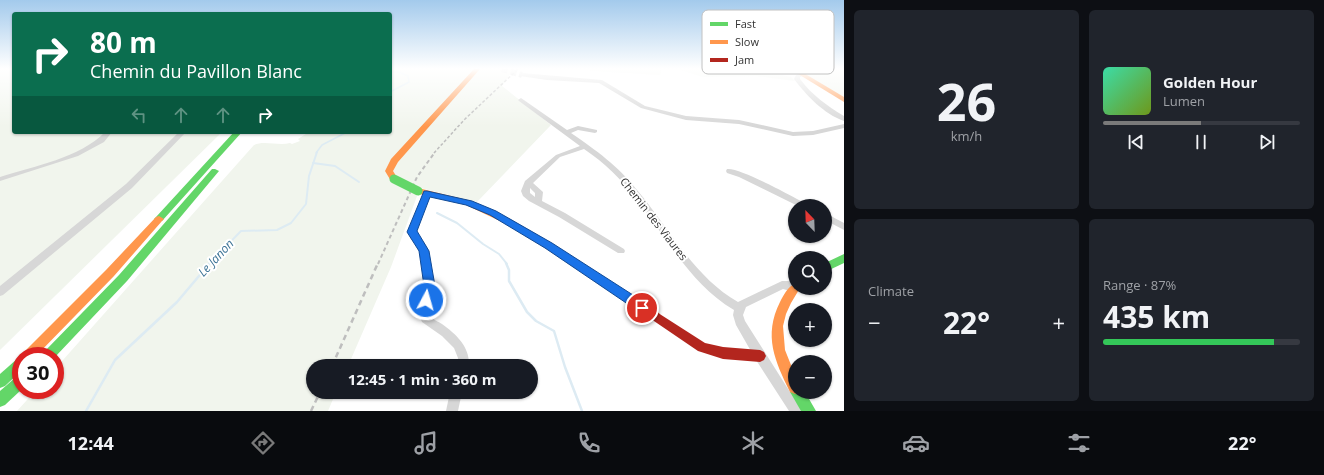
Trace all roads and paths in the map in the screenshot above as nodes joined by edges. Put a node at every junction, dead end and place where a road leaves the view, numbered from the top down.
1 (460, 88) edge
2 (613, 88) edge
3 (808, 88) edge
4 (820, 88) edge
5 (521, 100) dead end
6 (844, 100) edge
7 (844, 119) edge
8 (844, 126) edge
9 (595, 131) dead end
10 (566, 132) junction
11 (107, 134) edge
12 (181, 134) edge
13 (236, 134) edge
14 (246, 134) edge
15 (585, 146) junction
16 (730, 171) dead end
17 (0, 179) edge
18 (422, 192) junction
19 (790, 199) edge
20 (832, 220) edge
21 (844, 227) edge
22 (621, 251) dead end
23 (844, 258) edge
24 (832, 264) edge
25 (788, 285) edge
26 (0, 292) edge
27 (788, 295) edge
28 (739, 308) junction
29 (37, 347) edge
30 (57, 347) edge
31 (760, 356) junction
32 (465, 359) edge
33 (12, 371) edge
34 (788, 374) edge
35 (0, 382) edge
36 (12, 389) edge
37 (455, 399) edge
38 (801, 399) edge
39 (0, 400) edge
40 (452, 411) edge
41 (796, 411) edge
42 (809, 411) edge

1 - 18 main road, bridge
2 - 8 street
3 - 7 street
4 - 6 main road
5 - 10 street, Chemin des Viaures
9 - 10 street
10 - 15 street, Chemin des Viaures
11 - 17 street
12 - 26 street
13 - 29 main road
14 - 30 main road
15 - 22 street
15 - 28 street, Chemin des Viaures
16 - 19 street
18 - 31 main road
18 - 32 street
20 - 21 street
23 - 24 main road
25 - 28 street
27 - 34 main road
28 - 31 street
31 - 41 street
33 - 35 main road
36 - 39 main road
37 - 40 street
38 - 42 main road

